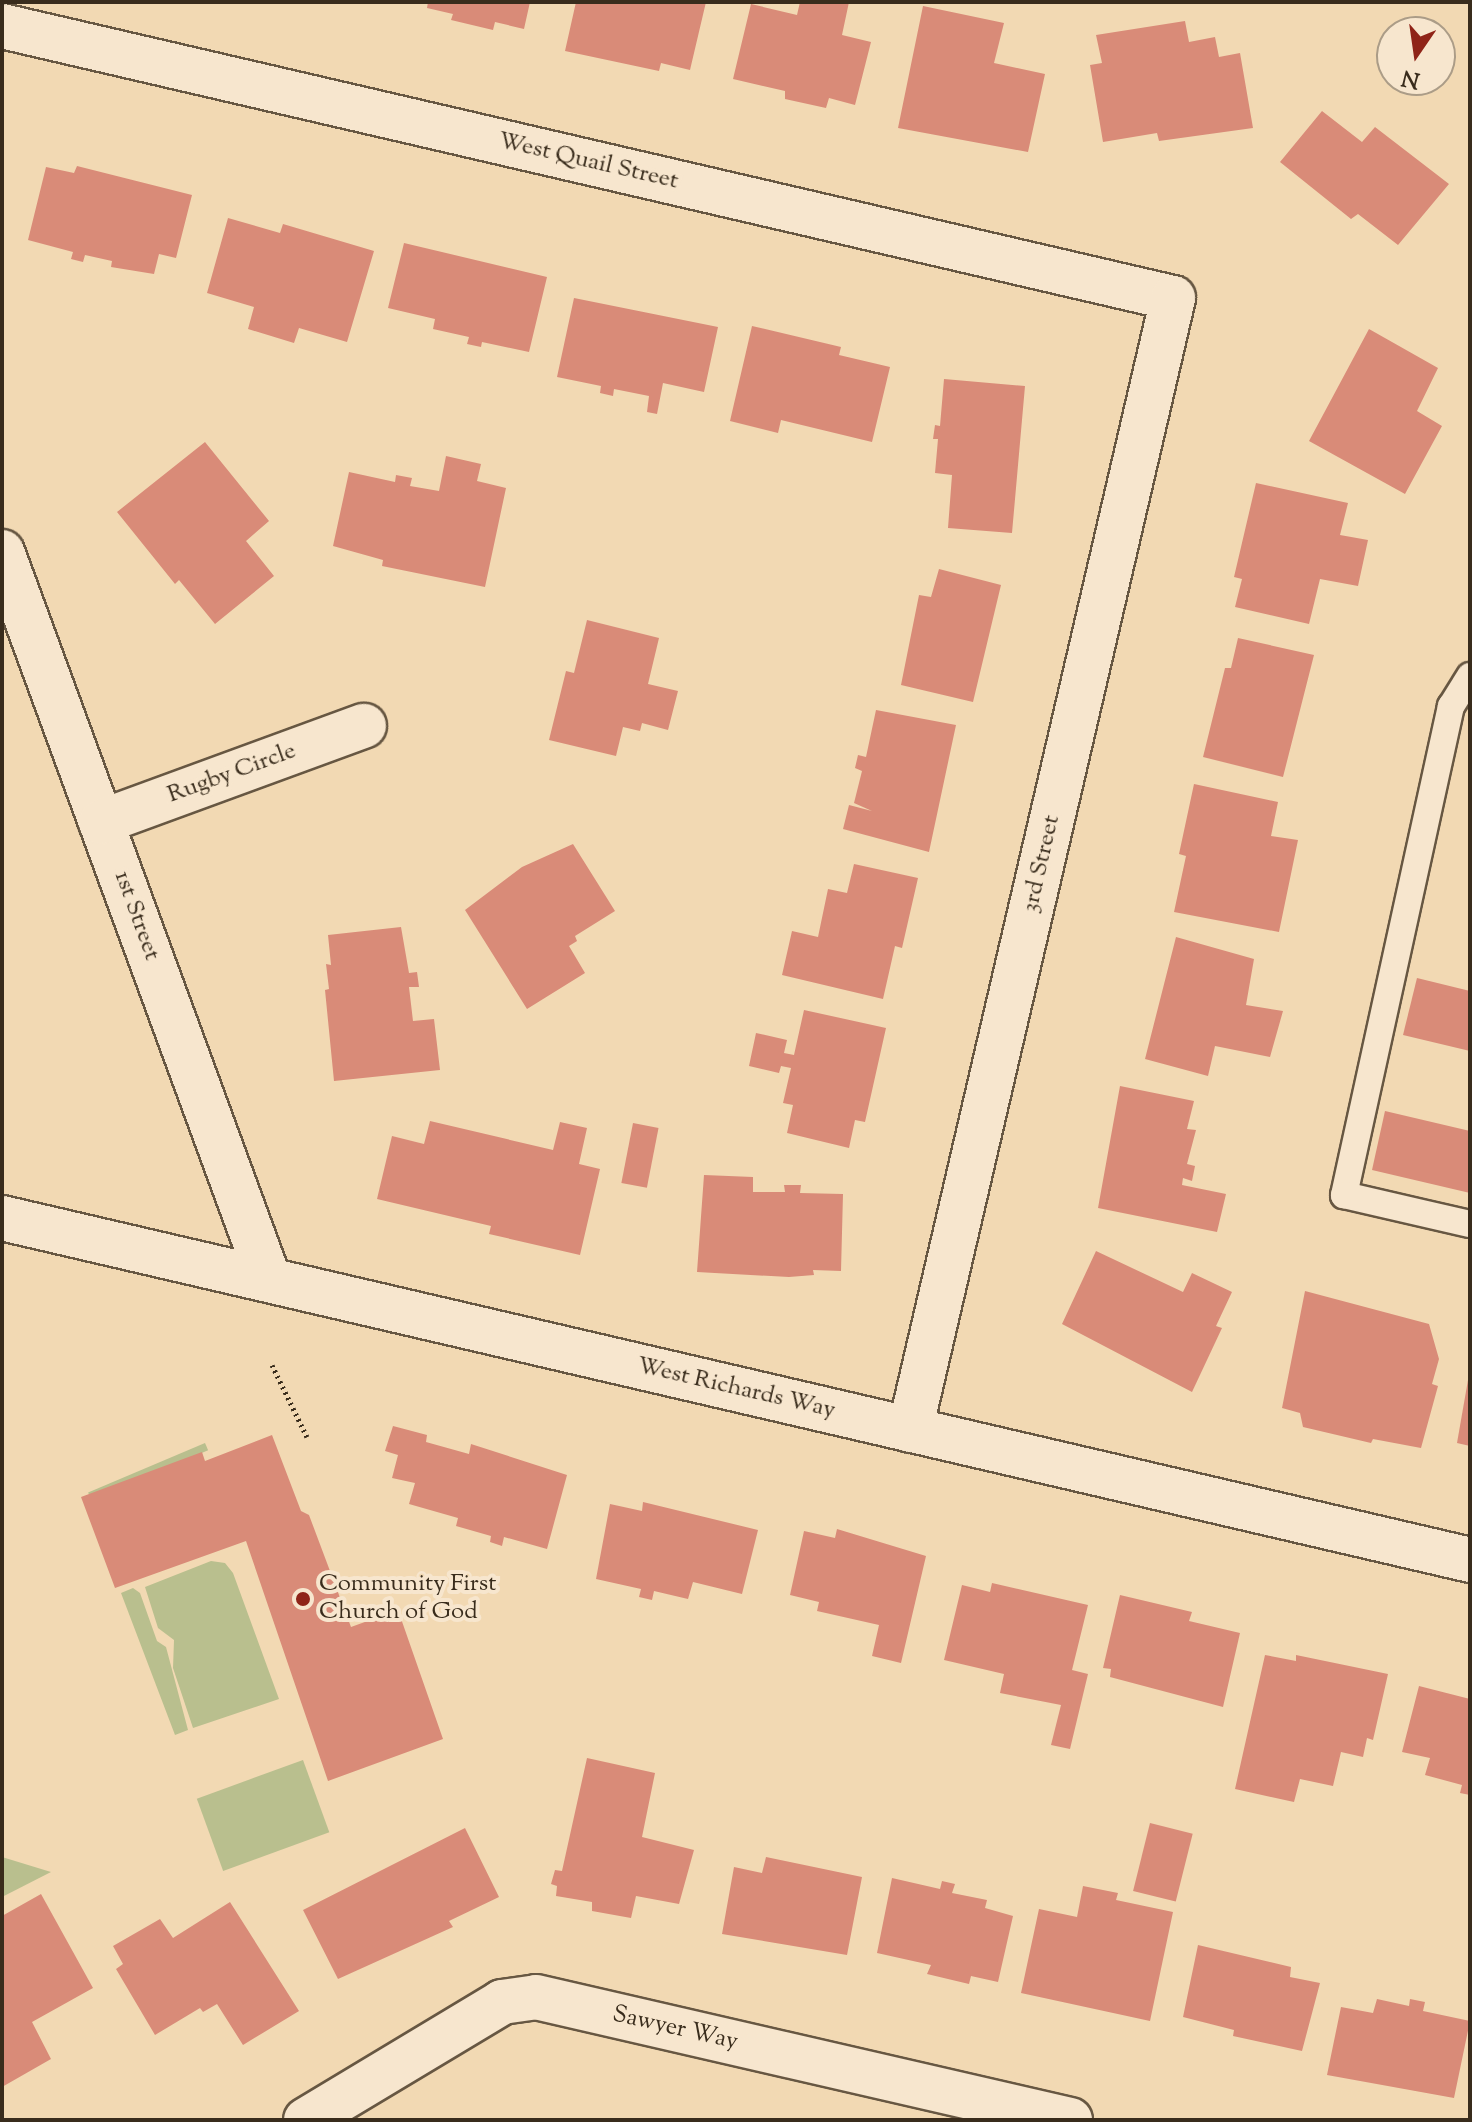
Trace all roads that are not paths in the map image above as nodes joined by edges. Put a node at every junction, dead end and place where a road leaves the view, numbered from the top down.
1 (2, 26) edge
2 (1173, 298) joint
3 (2, 552) edge
4 (1470, 675) edge
5 (364, 726) dead end
6 (101, 822) junction
7 (2, 1218) edge
8 (1470, 1224) edge
9 (269, 1280) junction
10 (910, 1430) junction
11 (1470, 1560) edge
12 (306, 2120) edge
13 (1070, 2120) edge

1 - 2 street, West Quail Street
2 - 10 street, 3rd Street
3 - 6 street, 1st Street
4 - 8 lane
5 - 6 street, Rugby Circle
6 - 9 street, 1st Street
7 - 9 street, West Richards Way
9 - 10 street, West Richards Way
10 - 11 street, West Richards Way
12 - 13 street, Sawyer Way

